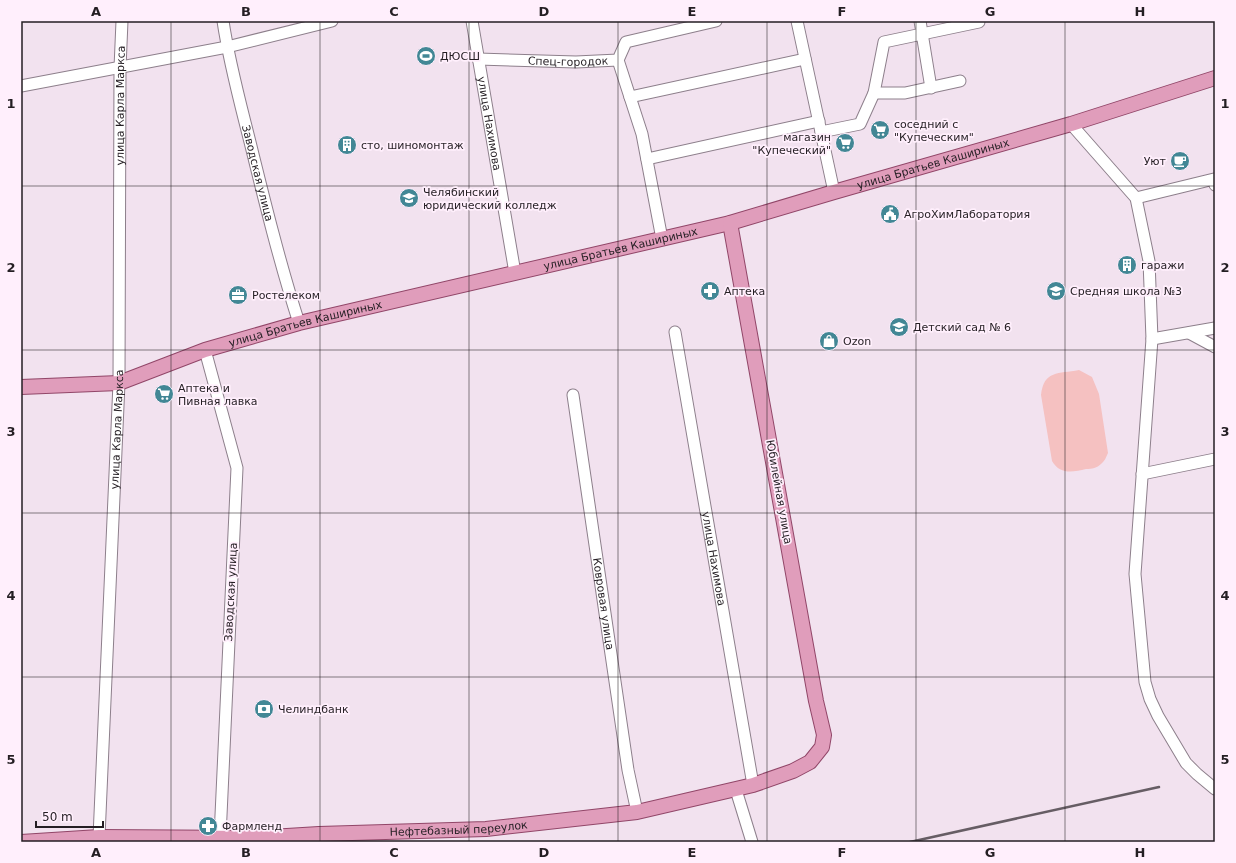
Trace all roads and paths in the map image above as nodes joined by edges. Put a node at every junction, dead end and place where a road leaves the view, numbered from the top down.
1 (122, 21) edge
2 (223, 21) edge
3 (332, 21) edge
4 (472, 21) edge
5 (716, 21) edge
6 (797, 21) edge
7 (920, 21) edge
8 (979, 22) dead end
9 (922, 34) junction
10 (227, 47) junction
11 (478, 59) junction
12 (805, 59) junction
13 (618, 60) junction
14 (120, 68) junction
15 (1215, 78) edge
16 (960, 81) dead end
17 (21, 86) edge
18 (931, 88) junction
19 (874, 93) junction
20 (630, 97) junction
21 (1071, 124) junction
22 (820, 127) junction
23 (647, 159) junction
24 (1215, 185) edge
25 (834, 192) junction
26 (1136, 198) junction
27 (730, 224) junction
28 (662, 239) junction
29 (515, 273) junction
30 (299, 324) junction
31 (1215, 328) edge
32 (675, 332) dead end
33 (1189, 333) junction
34 (1152, 339) junction
35 (1215, 347) edge
36 (205, 350) junction
37 (119, 383) junction
38 (21, 387) edge
39 (573, 395) dead end
40 (1215, 459) edge
41 (1142, 474) junction
42 (814, 758) joint
43 (753, 785) junction
44 (1215, 789) edge
45 (736, 790) junction
46 (637, 812) junction
47 (100, 837) junction
48 (220, 837) junction
49 (21, 842) edge
50 (752, 842) edge

1 - 14 street, улица Карла Маркса
2 - 10 street, Заводская улица
3 - 10 street
4 - 11 street, улица Нахимова
5 - 13 street, Спец-городок
6 - 12 street
7 - 9 street
8 - 9 street
9 - 18 street
9 - 19 street
10 - 14 street
10 - 30 street, Заводская улица
11 - 13 street, Спец-городок
11 - 29 street, улица Нахимова
12 - 20 street
12 - 22 street
13 - 20 street
14 - 17 street
14 - 37 street, улица Карла Маркса
15 - 21 main road, улица Братьев Кашириных
16 - 18 street
18 - 19 street
19 - 22 street
20 - 23 street
21 - 25 main road, улица Братьев Кашириных
21 - 26 street
22 - 23 street
22 - 25 street
23 - 28 street
24 - 26 street
25 - 27 main road, улица Братьев Кашириных
26 - 34 street
27 - 28 main road, улица Братьев Кашириных
27 - 42 main road, Юбилейная улица
28 - 29 main road, улица Братьев Кашириных
29 - 30 main road, улица Братьев Кашириных
30 - 36 main road, улица Братьев Кашириных
31 - 33 street
32 - 43 street, улица Нахимова
33 - 34 street
33 - 35 street
34 - 41 street
36 - 37 main road, улица Братьев Кашириных
36 - 48 street, Заводская улица
37 - 38 main road, улица Братьев Кашириных
37 - 47 street, улица Карла Маркса
39 - 46 street, Ковровая улица
40 - 41 street
41 - 44 street
42 - 43 main road, Нефтебазный переулок
43 - 45 main road, Нефтебазный переулок
45 - 46 main road, Нефтебазный переулок
45 - 50 street
46 - 48 main road, Нефтебазный переулок
47 - 48 main road, Нефтебазный переулок
47 - 49 main road, Нефтебазный переулок

